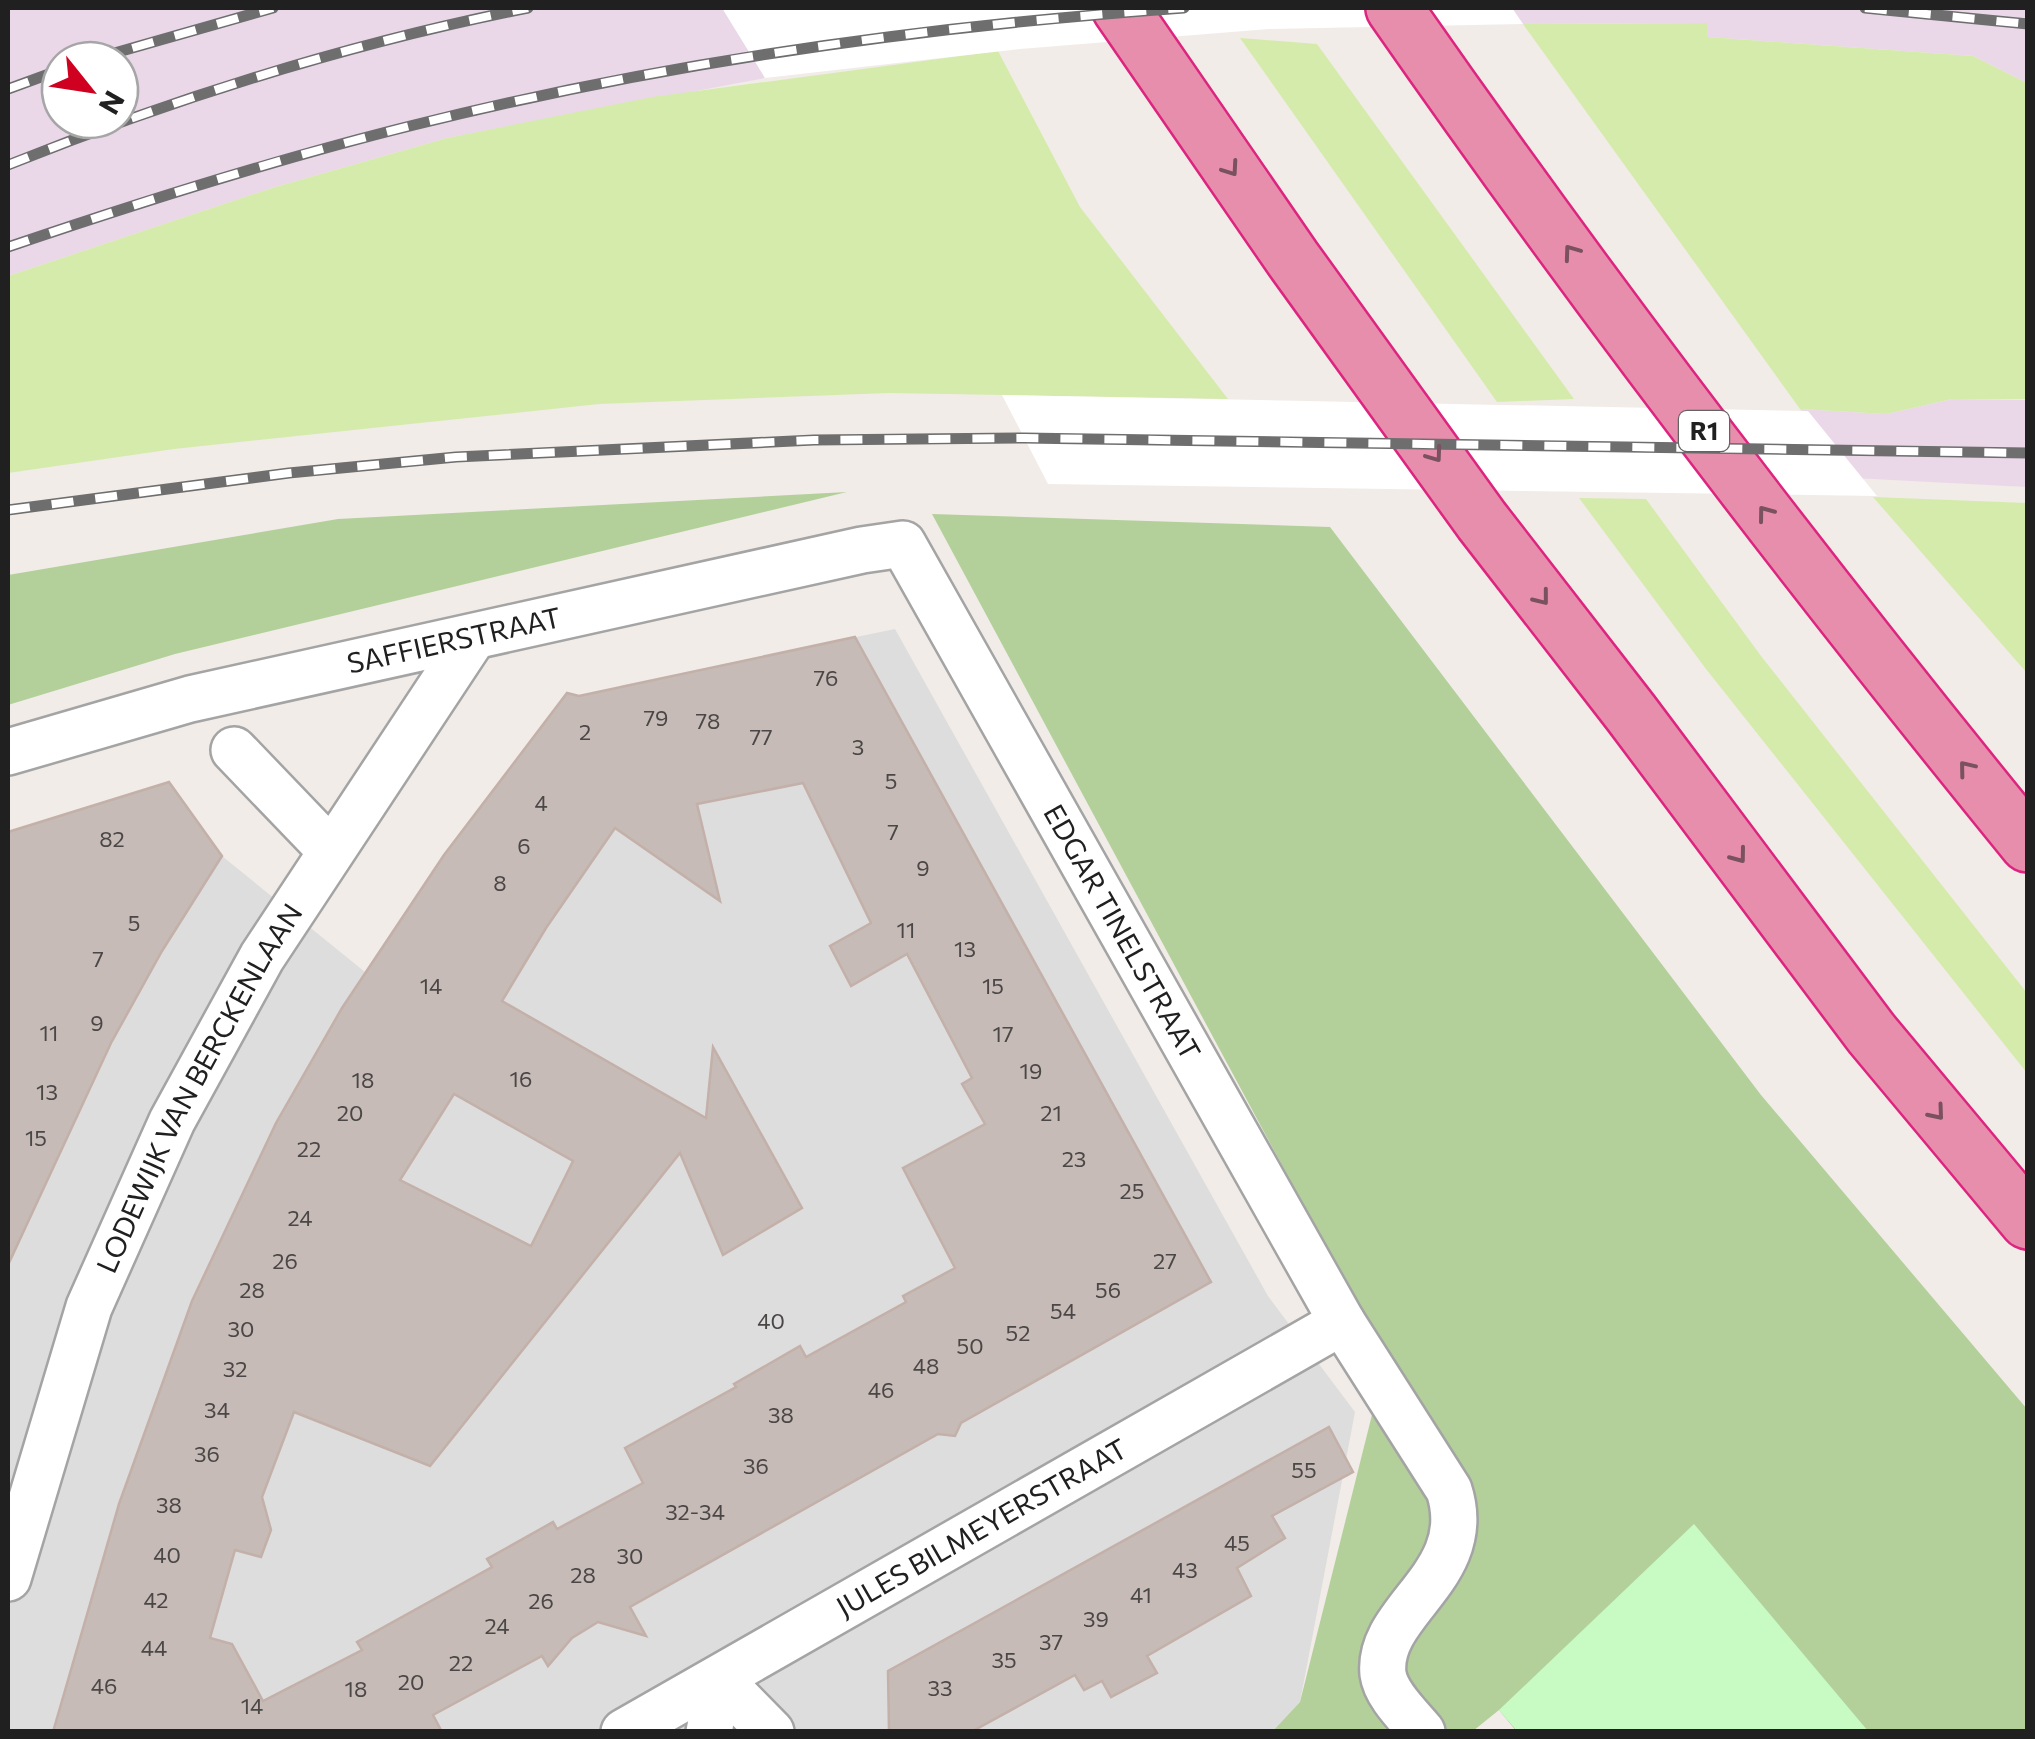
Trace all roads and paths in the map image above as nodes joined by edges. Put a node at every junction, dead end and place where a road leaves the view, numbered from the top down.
1 (1120, 8) edge
2 (1394, 8) edge
3 (903, 544) joint
4 (472, 638) junction
5 (234, 750) dead end
6 (8, 752) edge
7 (2028, 844) edge
8 (330, 850) junction
9 (2028, 1221) edge
10 (1342, 1322) junction
11 (8, 1578) edge
12 (719, 1679) junction
13 (624, 1732) edge
14 (709, 1732) edge
15 (771, 1732) edge
16 (1422, 1732) edge

1 -> 9 highway
7 -> 2 highway, R1
3 - 4 street, SAFFIERSTRAAT
3 - 10 street, EDGAR TINELSTRAAT
4 - 6 street, SAFFIERSTRAAT
4 - 8 street, LODEWIJK VAN BERCKENLAAN
5 - 8 street
8 - 11 street, LODEWIJK VAN BERCKENLAAN
10 - 12 street, JULES BILMEYERSTRAAT
10 - 16 street, EDGAR TINELSTRAAT
12 - 13 street, JULES BILMEYERSTRAAT
12 - 14 street
12 - 15 street

